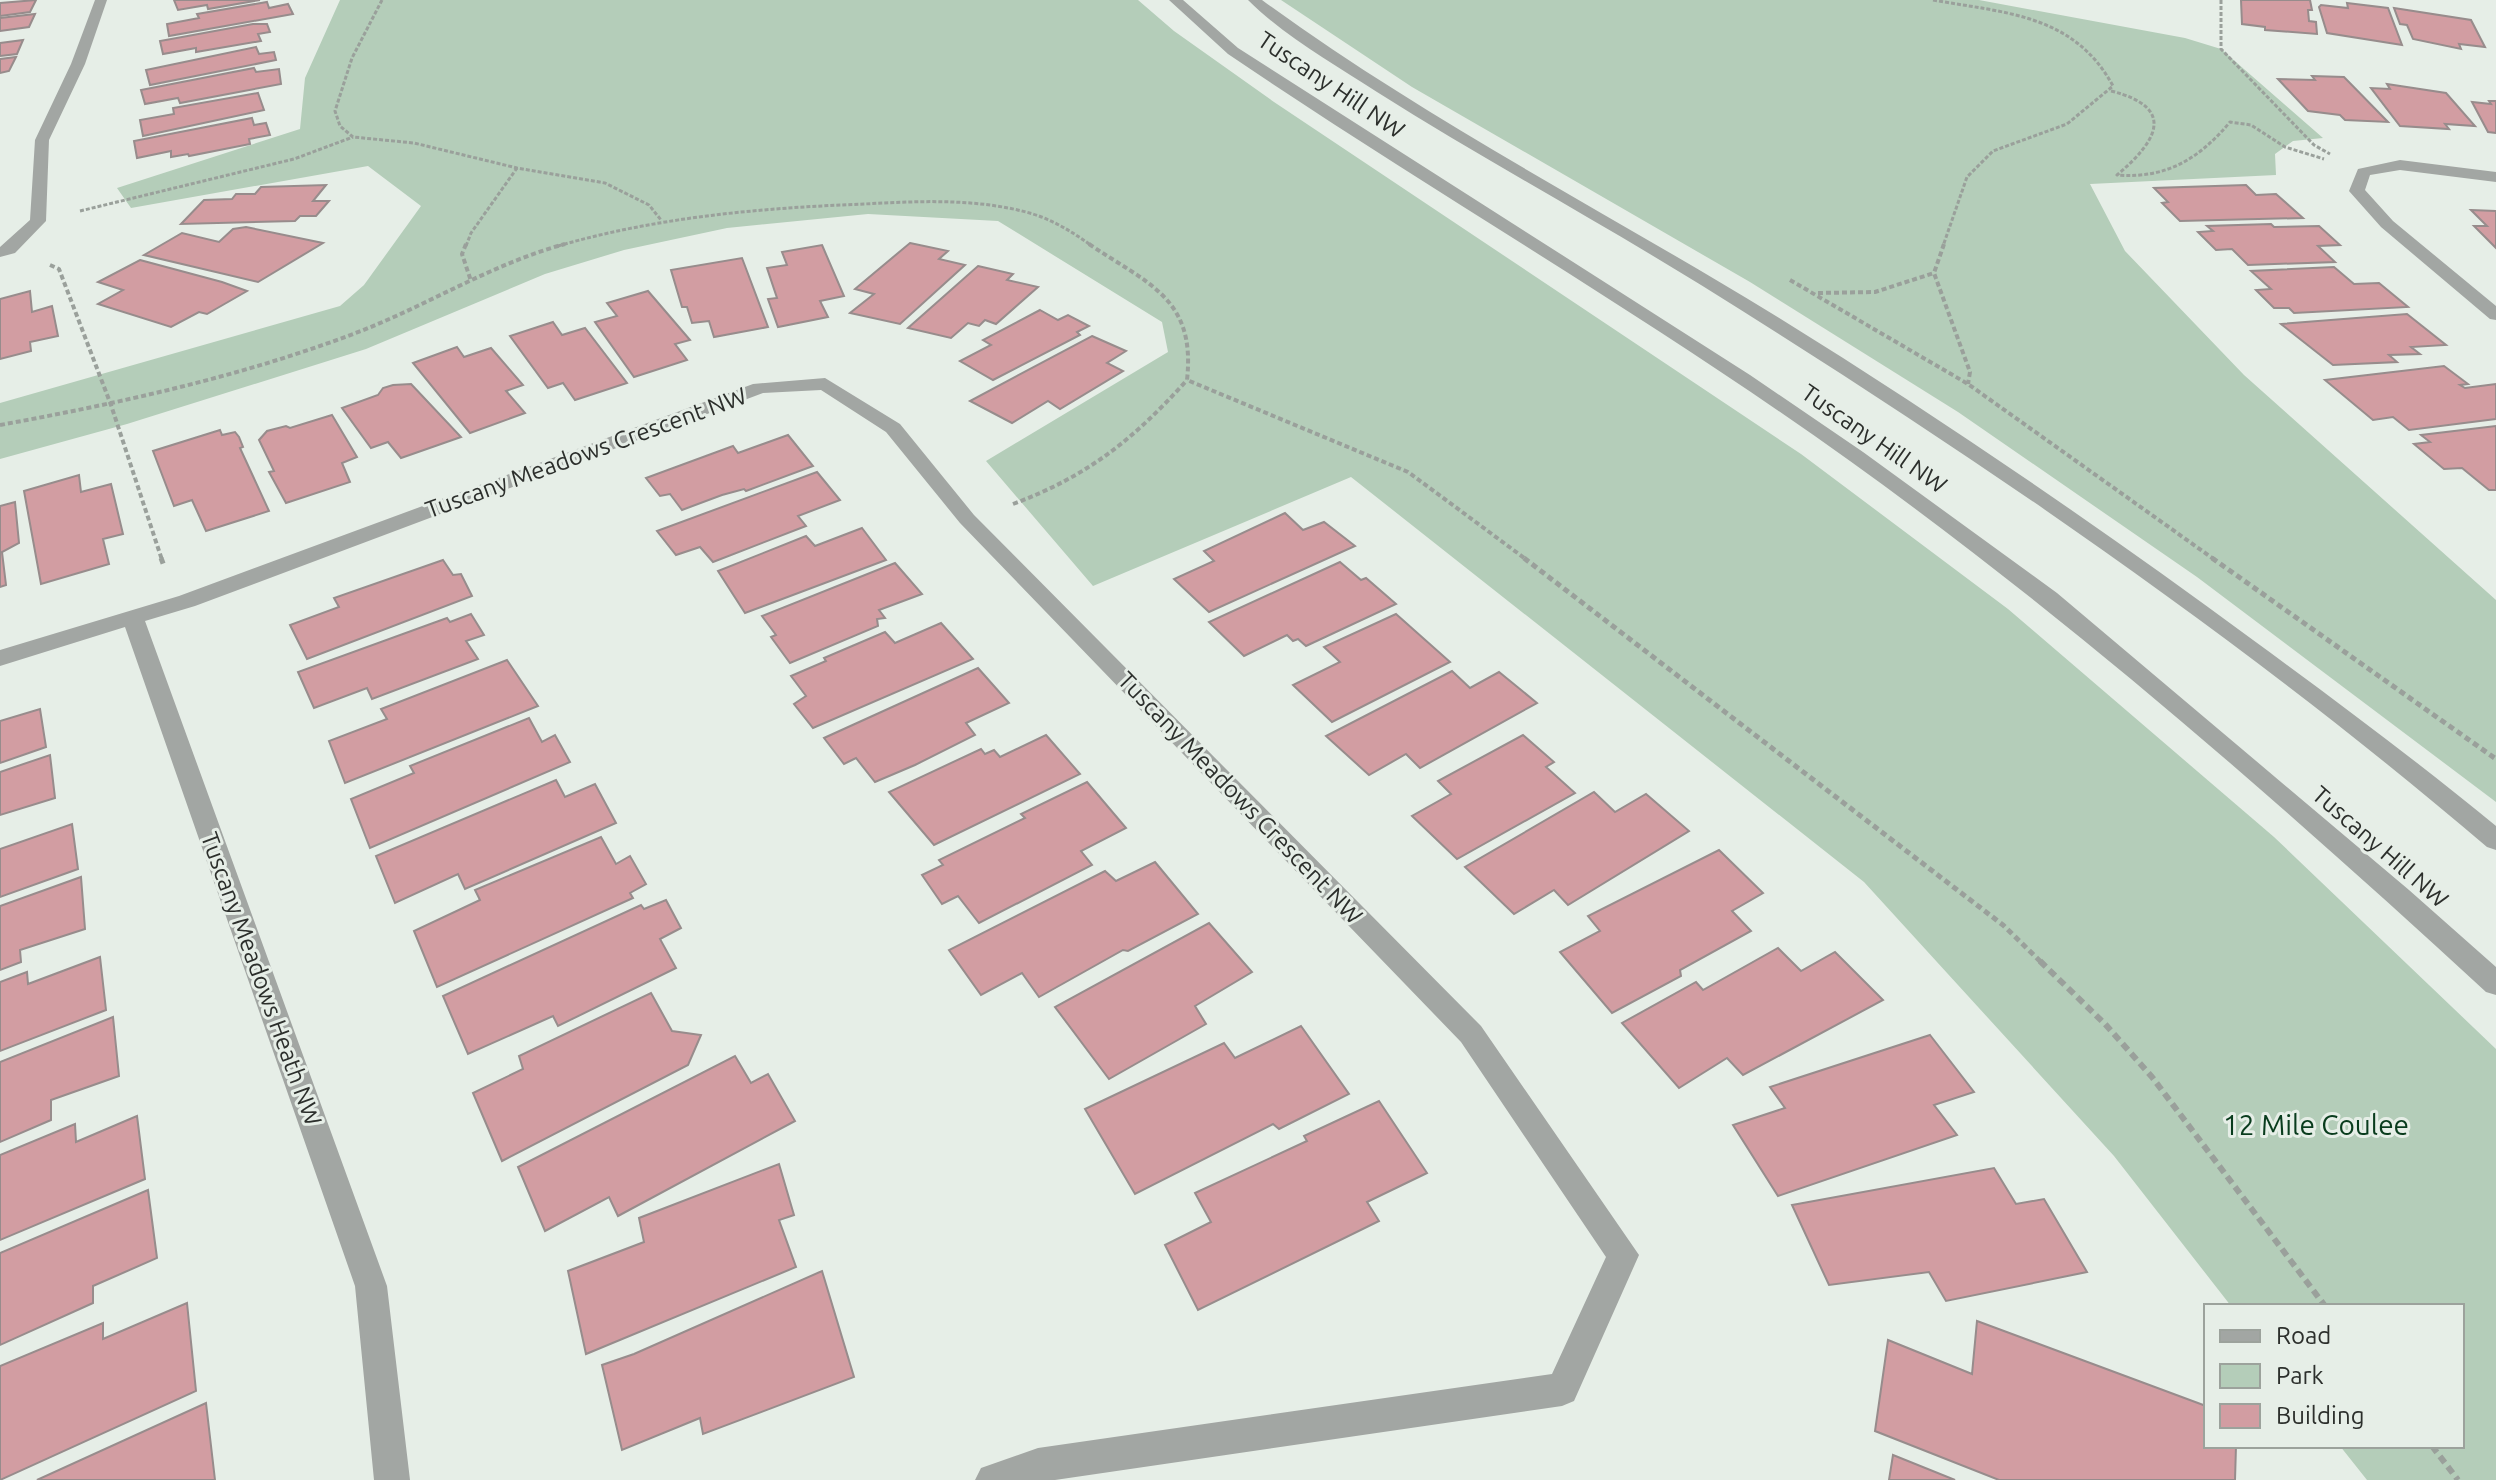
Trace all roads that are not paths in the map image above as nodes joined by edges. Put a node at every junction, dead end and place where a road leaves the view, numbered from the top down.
1 (101, 0) edge
2 (1175, 0) edge
3 (1254, 0) edge
4 (2496, 177) edge
5 (5, 251) edge
6 (2496, 315) edge
7 (133, 618) junction
8 (0, 658) edge
9 (2496, 840) edge
10 (2496, 984) edge
11 (392, 1480) edge
12 (993, 1480) edge

1 - 5 street
2 - 10 street, Tuscany Hill NW
3 - 9 street, Tuscany Hill NW
4 - 6 street
7 - 8 street
7 - 11 street, Tuscany Meadows Heath NW
7 - 12 street, Tuscany Meadows Crescent NW

